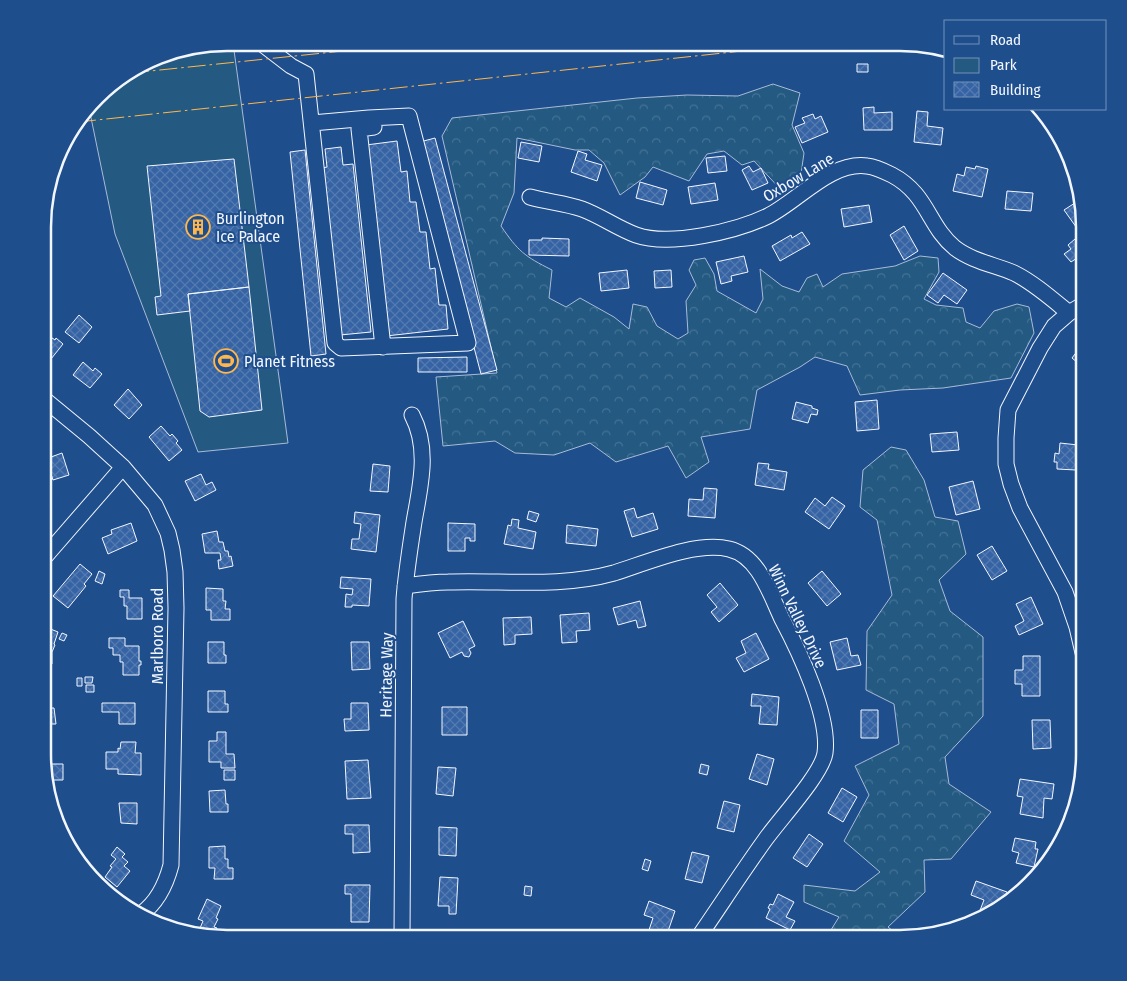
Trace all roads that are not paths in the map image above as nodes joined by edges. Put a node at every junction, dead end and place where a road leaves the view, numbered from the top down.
1 (272, 51) edge
2 (373, 117) junction
3 (312, 123) junction
4 (530, 197) dead end
5 (1075, 309) edge
6 (1069, 313) junction
7 (383, 346) junction
8 (51, 405) edge
9 (412, 415) dead end
10 (122, 467) junction
11 (52, 549) edge
12 (405, 586) junction
13 (1076, 623) edge
14 (145, 910) edge
15 (402, 929) edge
16 (704, 930) edge

1 - 3 street
2 - 3 street
2 - 7 street
2 - 7 street
3 - 7 street
4 - 6 street, Oxbow Lane
5 - 6 street
6 - 13 street
8 - 10 street, Marlboro Road
9 - 12 street, Heritage Way
10 - 11 street
10 - 14 street, Marlboro Road
12 - 15 street, Heritage Way
12 - 16 street, Winn Valley Drive

